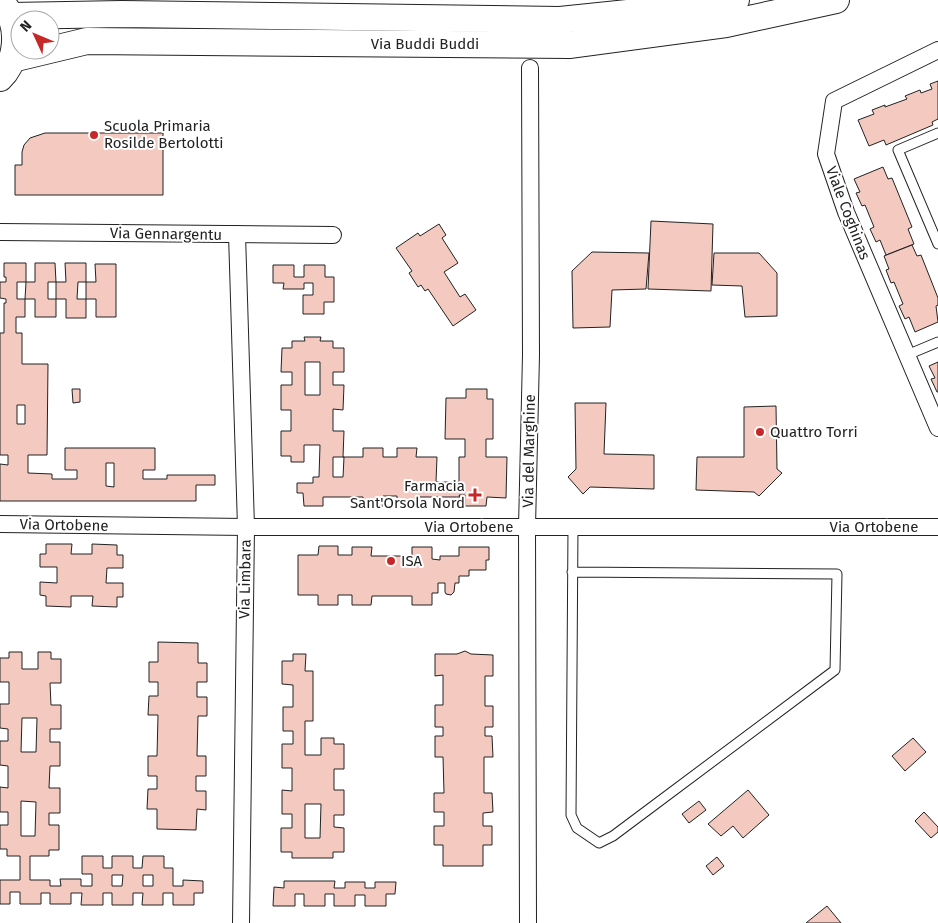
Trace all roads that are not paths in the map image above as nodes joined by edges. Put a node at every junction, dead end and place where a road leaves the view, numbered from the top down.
1 (836, 0) edge
2 (731, 1) edge
3 (6, 8) edge
4 (938, 50) edge
5 (530, 68) dead end
6 (6, 69) edge
7 (938, 133) edge
8 (0, 232) edge
9 (237, 234) junction
10 (333, 235) dead end
11 (938, 244) edge
12 (938, 342) edge
13 (907, 355) junction
14 (938, 428) edge
15 (0, 524) edge
16 (246, 527) junction
17 (527, 527) junction
18 (573, 527) junction
19 (938, 527) edge
20 (572, 572) junction
21 (242, 923) edge
22 (528, 923) edge

1 - 6 main road, Via Buddi Buddi
2 - 3 main road, Via Buddi Buddi
3 - 6 main road
4 - 13 street, Viale Coghinas
5 - 17 street, Via del Marghine
7 - 11 lane
8 - 9 street, Via Gennargentu
9 - 10 street, Via Gennargentu
9 - 16 street, Via Limbara
12 - 13 lane
13 - 14 street, Viale Coghinas
15 - 16 street, Via Ortobene
16 - 17 street, Via Ortobene
16 - 21 street, Via Limbara
17 - 18 street, Via Ortobene
17 - 22 street, Via del Marghine
18 - 19 street, Via Ortobene
18 - 20 lane
20 - 20 lane

